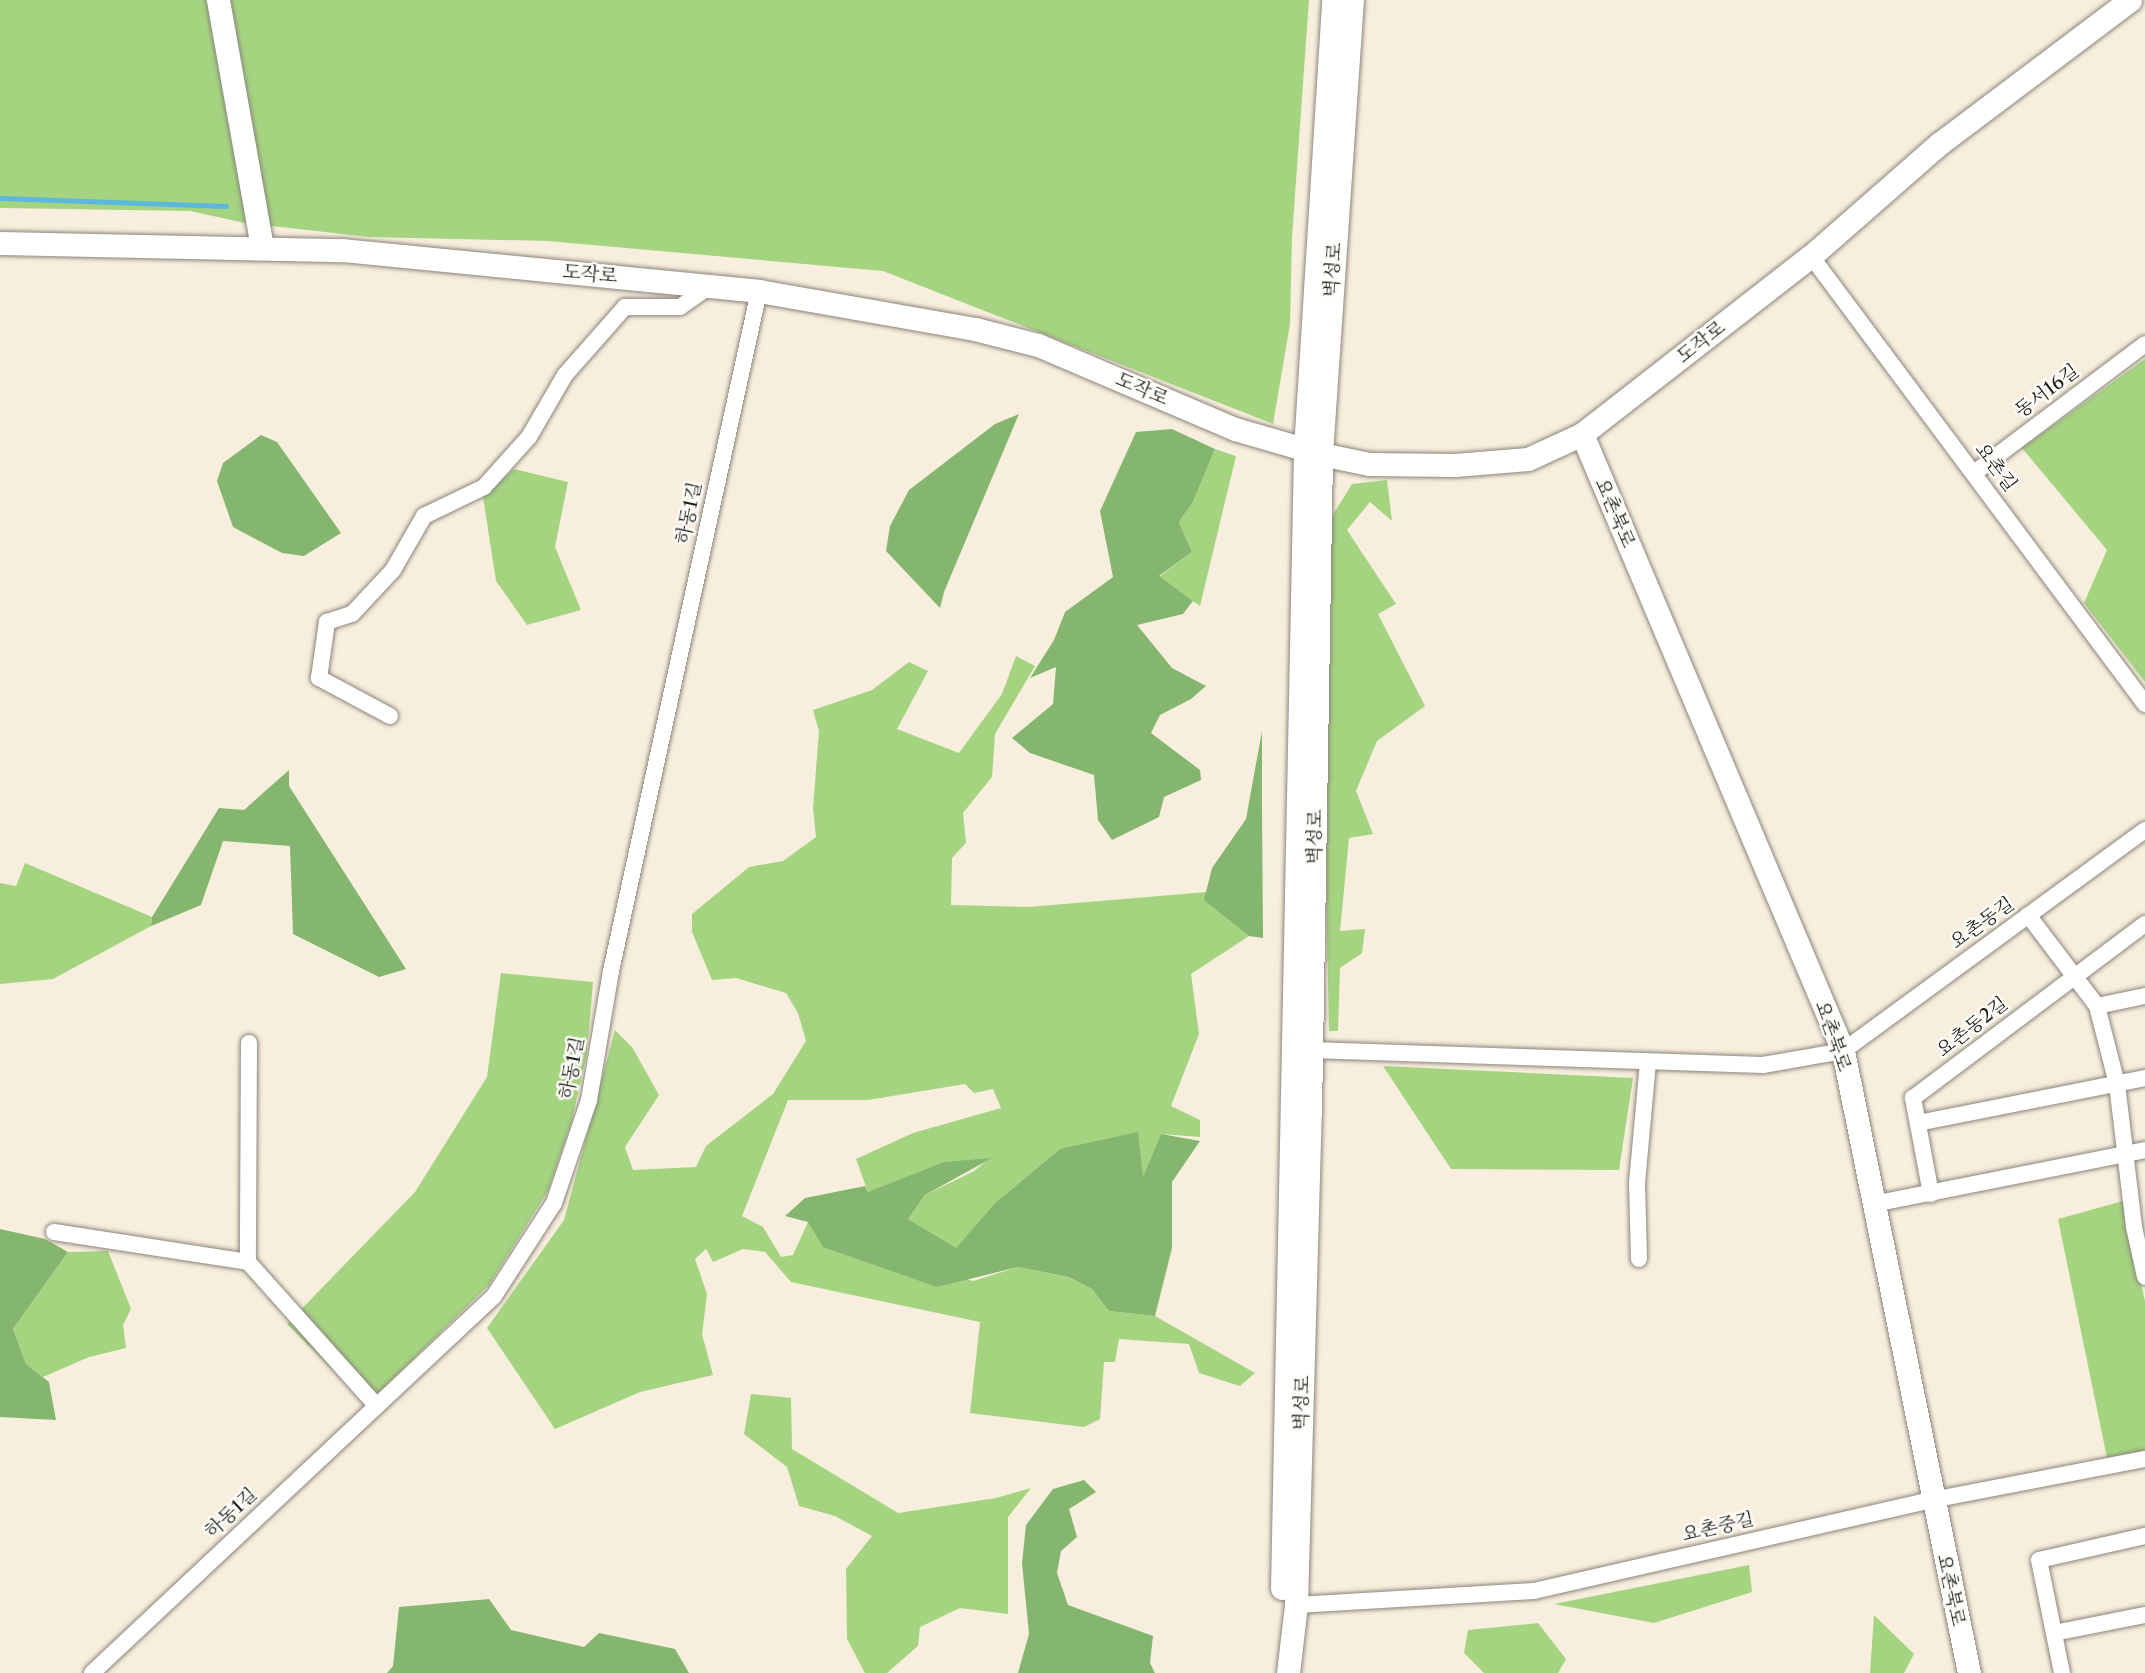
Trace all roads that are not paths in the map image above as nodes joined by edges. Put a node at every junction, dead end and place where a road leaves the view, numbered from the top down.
1 (218, 0) edge
2 (1333, 0) edge
3 (1352, 0) edge
4 (2130, 0) edge
5 (0, 243) edge
6 (262, 247) junction
7 (1811, 256) junction
8 (712, 285) junction
9 (759, 291) junction
10 (2145, 344) edge
11 (1582, 434) junction
12 (1313, 452) junction
13 (1974, 473) junction
14 (2145, 704) edge
15 (390, 716) dead end
16 (2145, 830) edge
17 (2028, 915) junction
18 (2145, 924) edge
19 (2075, 973) junction
20 (2145, 996) edge
21 (2097, 1006) junction
22 (249, 1042) dead end
23 (1311, 1049) junction
24 (1843, 1051) junction
25 (1648, 1061) junction
26 (2145, 1077) edge
27 (2117, 1084) junction
28 (1918, 1123) junction
29 (2145, 1150) edge
30 (2128, 1154) junction
31 (1931, 1194) junction
32 (1873, 1204) junction
33 (2139, 1225) edge
34 (54, 1232) dead end
35 (1639, 1259) dead end
36 (248, 1262) junction
37 (2145, 1277) edge
38 (376, 1405) junction
39 (2145, 1459) edge
40 (1932, 1500) junction
41 (2145, 1536) edge
42 (2145, 1615) edge
43 (1294, 1616) junction
44 (2054, 1633) junction
45 (1285, 1670) edge
46 (92, 1673) edge
47 (1969, 1673) edge
48 (2062, 1673) edge

1 - 6 street
2 - 12 street, 벽성로
3 - 12 street, 벽성로
4 - 7 street, 도작로
5 - 6 street, 도작로
6 - 8 street, 도작로
7 - 11 street, 도작로
7 - 13 street, 요촌길
8 - 9 street, 도작로
8 - 15 street
9 - 12 street, 도작로
9 - 38 street, 하동1길
10 - 13 street, 동서16길
11 - 12 street, 도작로
11 - 24 street, 요촌북로
12 - 23 street, 벽성로
12 - 45 street, 벽성로
13 - 14 street, 요촌길
16 - 17 street, 요촌동길
17 - 19 street
17 - 24 street, 요촌동길
18 - 19 street, 요촌동2길
19 - 21 street
19 - 28 street, 요촌동2길
20 - 21 street
21 - 27 street
22 - 36 street
23 - 25 street
23 - 43 street, 벽성로
24 - 25 street
24 - 32 street, 요촌북로
25 - 35 street
26 - 27 street
27 - 28 street
27 - 30 street
28 - 31 street, 요촌동2길
29 - 30 street
30 - 31 street
30 - 33 street
31 - 32 street
32 - 40 street, 요촌북로
33 - 37 street
34 - 36 street
36 - 38 street
38 - 46 street, 하동1길
39 - 40 street, 요촌중길
40 - 43 street, 요촌중길
40 - 47 street, 요촌북로
41 - 44 street
42 - 44 street
43 - 45 street, 벽성로
44 - 48 street

